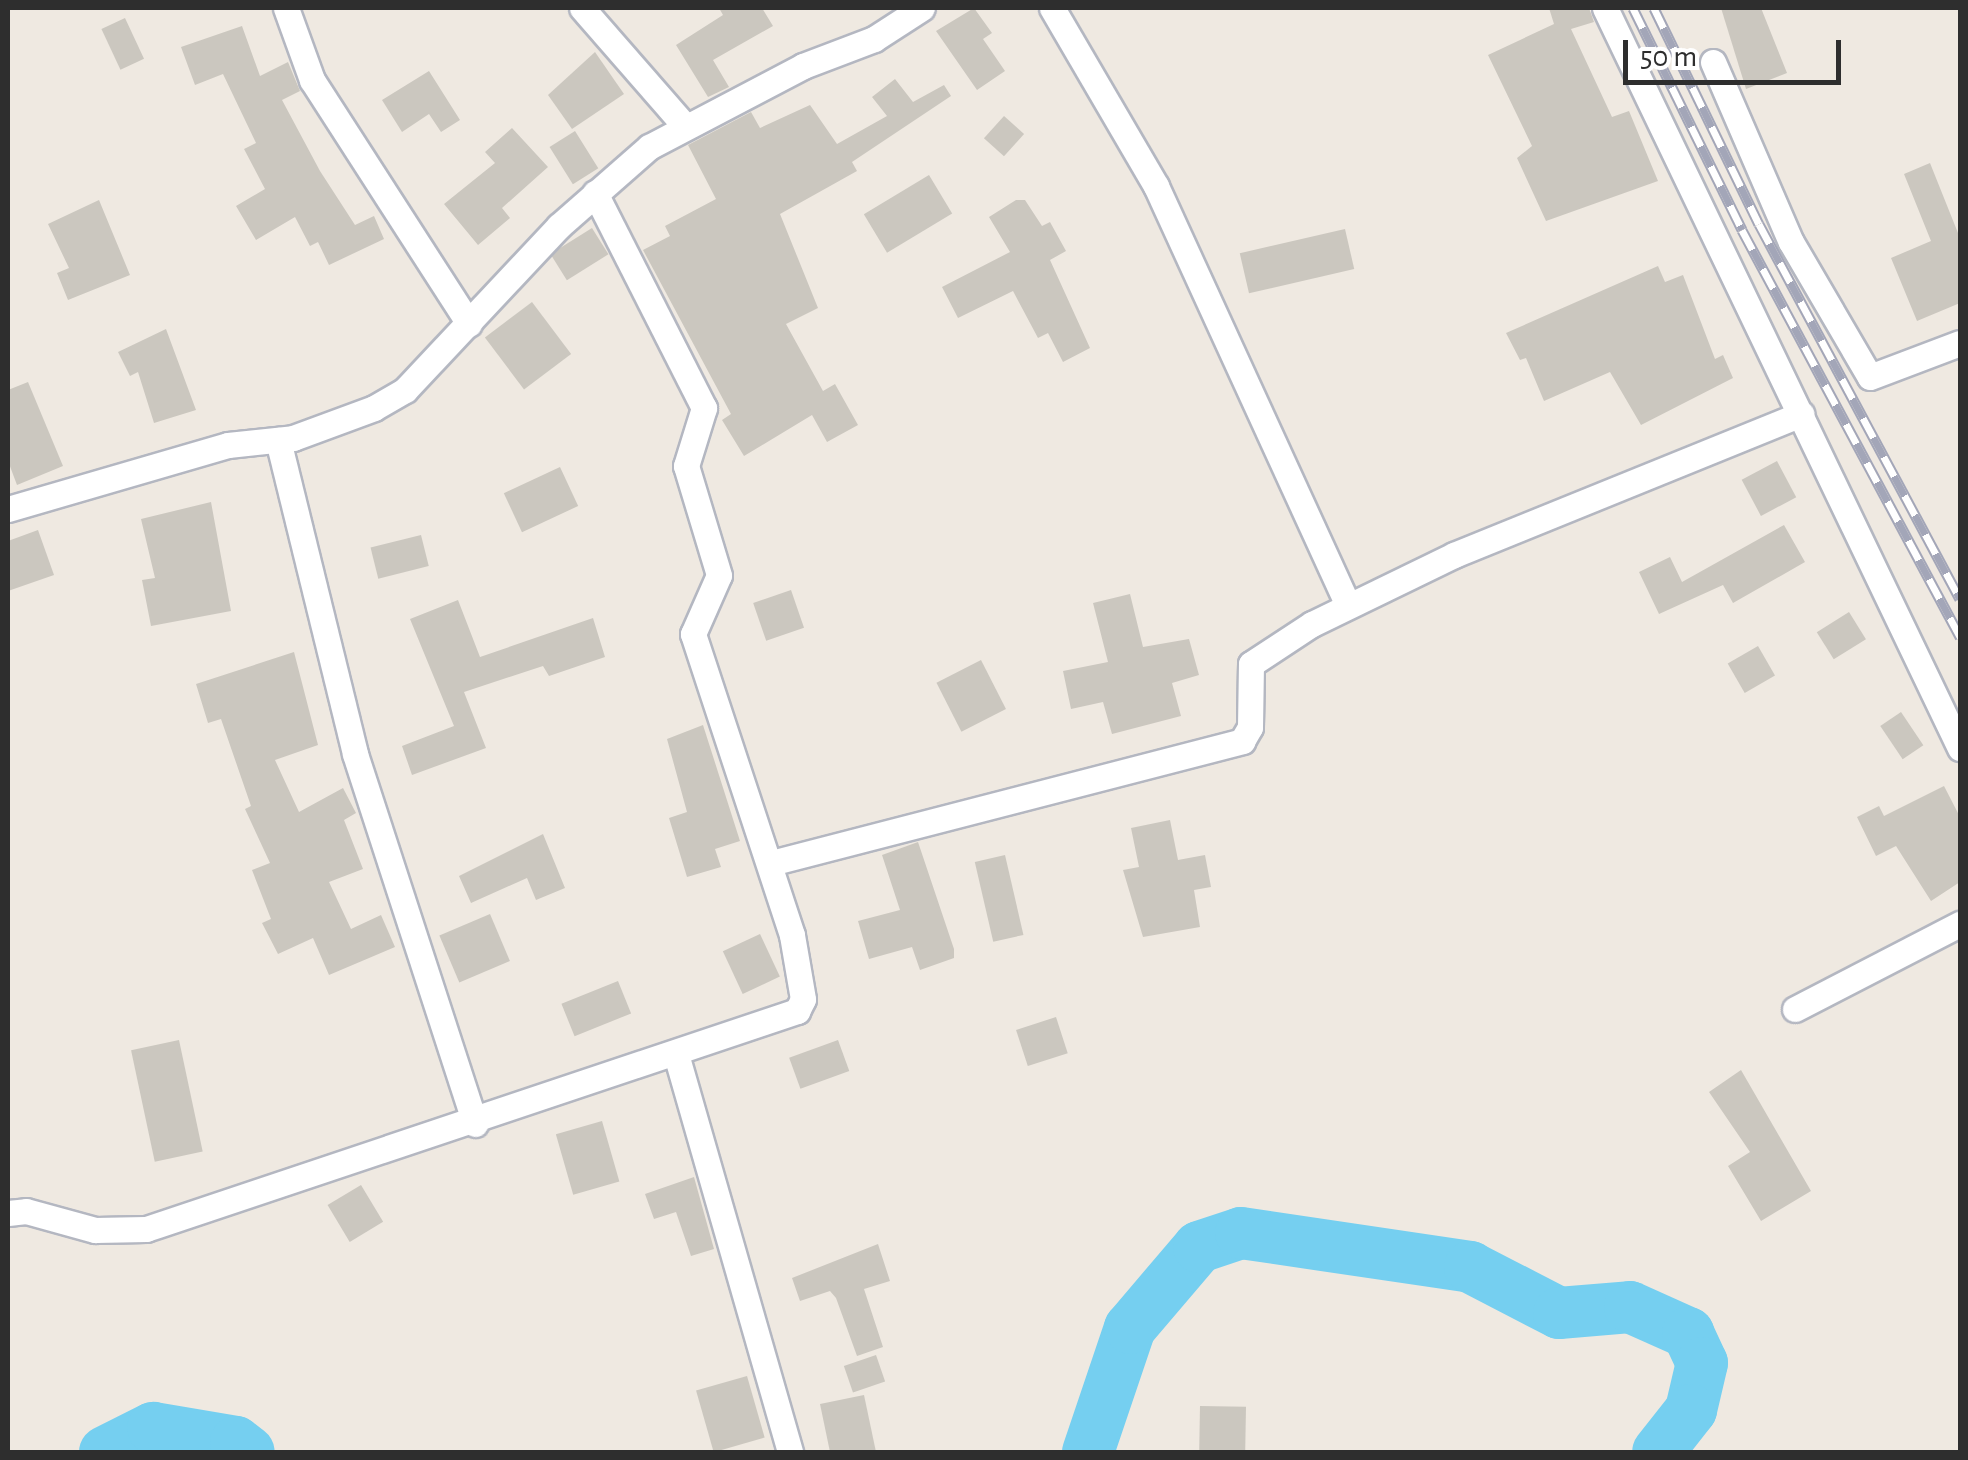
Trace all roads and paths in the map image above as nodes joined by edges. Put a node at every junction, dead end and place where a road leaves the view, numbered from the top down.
1 (286, 8) edge
2 (582, 8) edge
3 (922, 8) edge
4 (1052, 8) edge
5 (1605, 8) edge
6 (1714, 62) dead end
7 (685, 126) junction
8 (595, 194) junction
9 (470, 324) junction
10 (1960, 343) edge
11 (1801, 414) junction
12 (278, 440) junction
13 (8, 509) edge
14 (1347, 604) junction
15 (1960, 748) edge
16 (771, 863) junction
17 (1960, 924) edge
18 (1795, 1009) dead end
19 (676, 1054) junction
20 (475, 1124) junction
21 (8, 1213) edge
22 (790, 1452) edge

1 - 9 street
2 - 7 street
3 - 7 street
4 - 14 street
5 - 11 street
6 - 10 street
7 - 8 street
8 - 9 street
8 - 16 street
9 - 12 street
11 - 14 street
11 - 15 street
12 - 13 street
12 - 20 street
14 - 16 street
16 - 19 street
17 - 18 street
19 - 20 street
19 - 22 street
20 - 21 street

